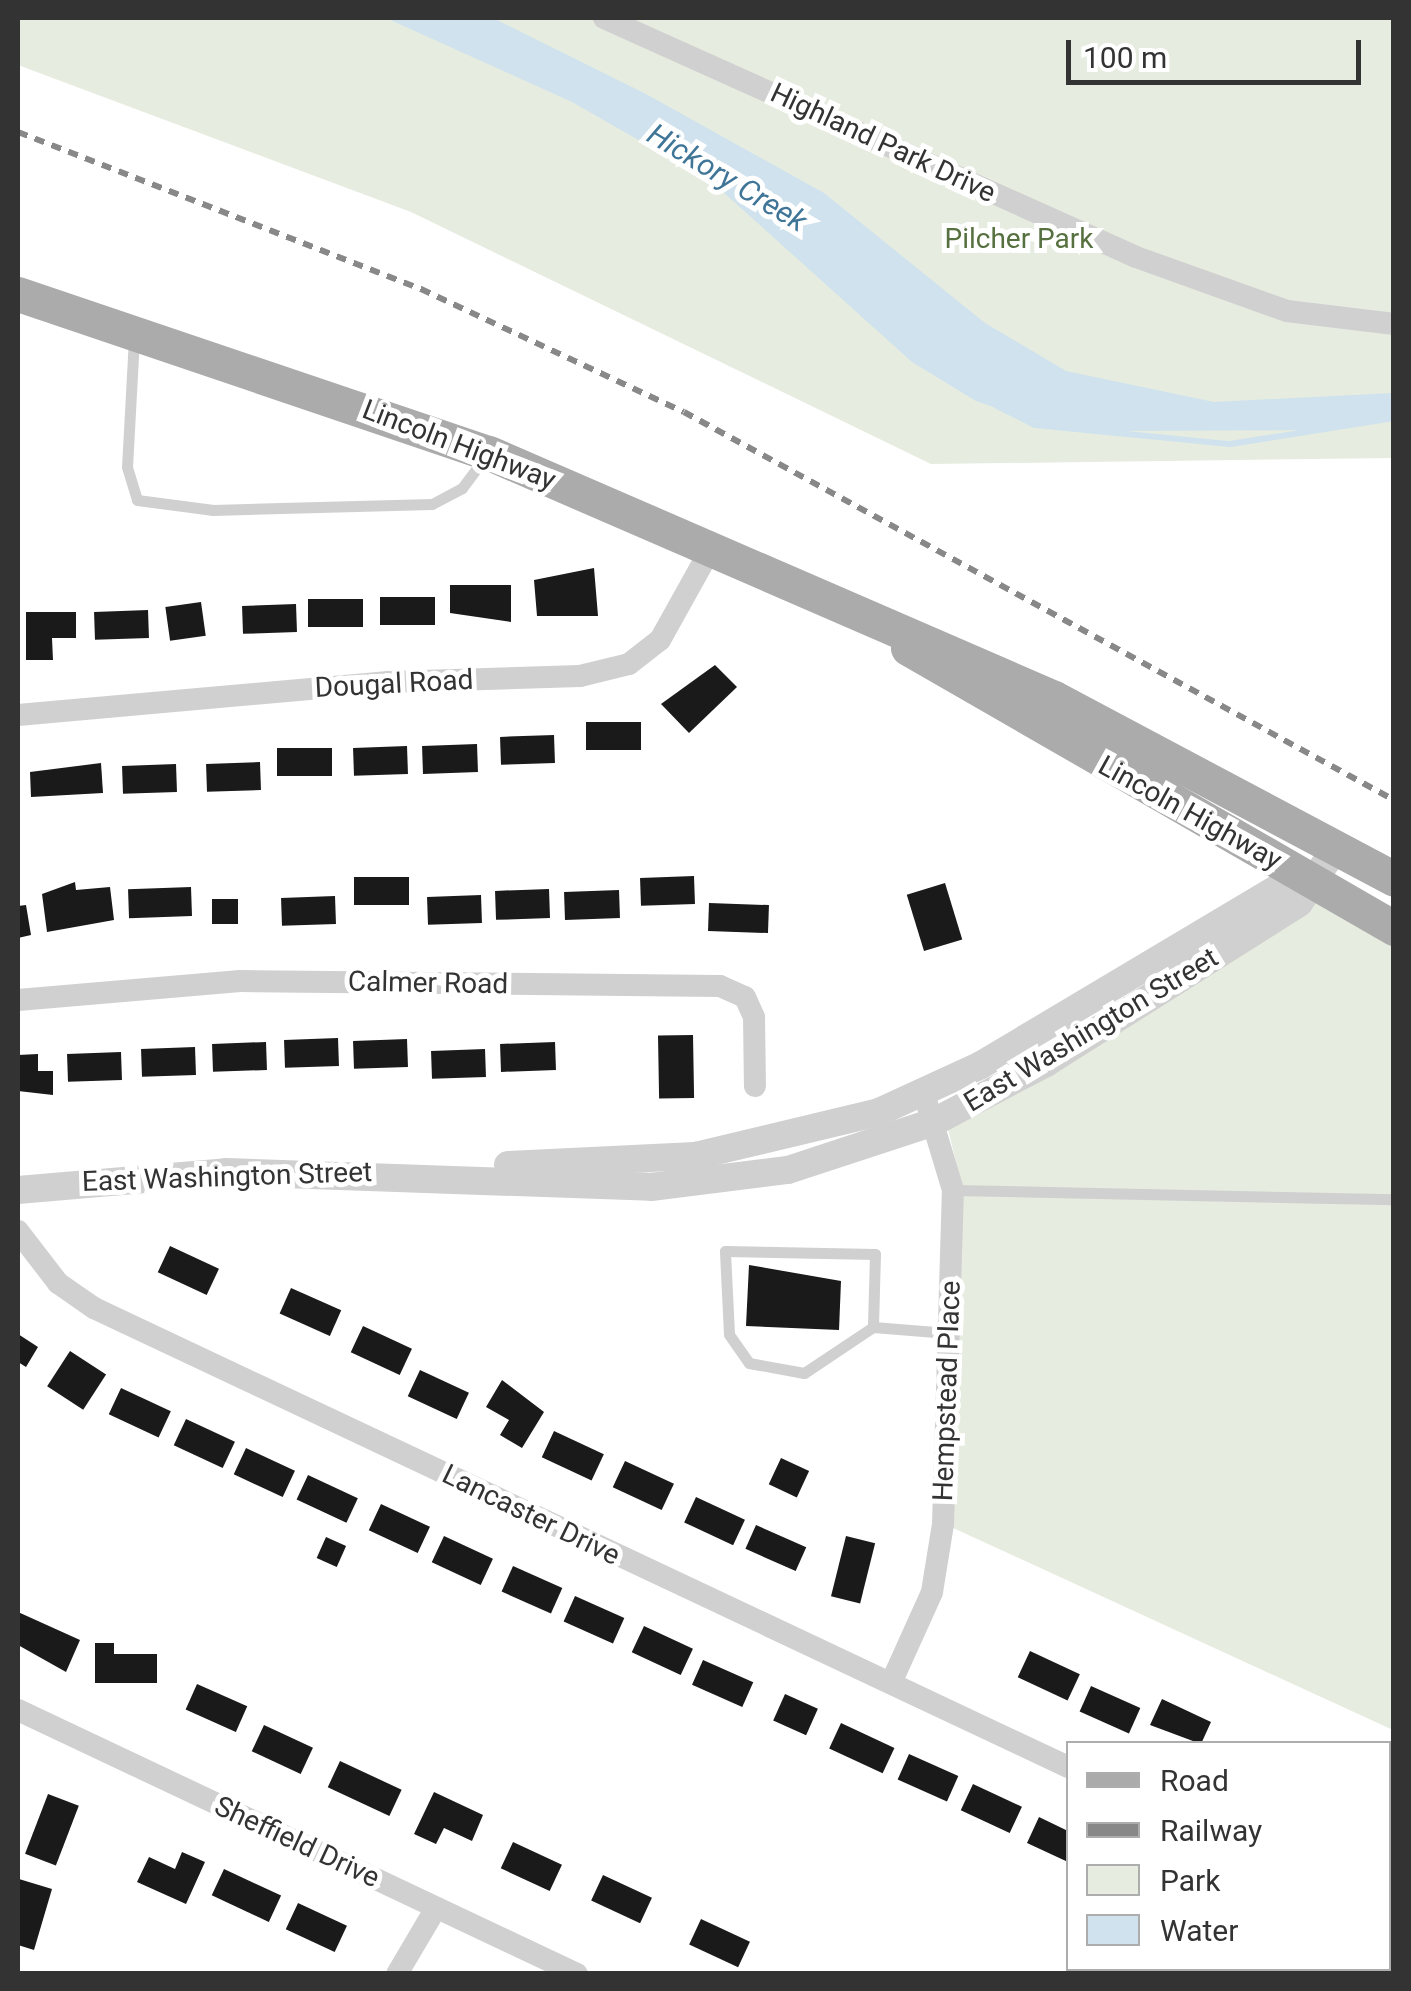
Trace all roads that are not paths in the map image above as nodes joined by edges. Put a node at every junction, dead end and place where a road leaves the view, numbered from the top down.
1 (604, 18) edge
2 (634, 22) edge
3 (18, 294) edge
4 (1394, 324) edge
5 (134, 330) junction
6 (489, 454) junction
7 (710, 550) junction
8 (888, 632) junction
9 (18, 715) edge
10 (1336, 847) junction
11 (1394, 879) edge
12 (1312, 881) junction
13 (1394, 928) edge
14 (18, 1000) edge
15 (755, 1086) dead end
16 (924, 1094) junction
17 (934, 1122) junction
18 (437, 1173) junction
19 (18, 1190) edge
20 (953, 1190) junction
21 (1394, 1198) edge
22 (18, 1232) edge
23 (874, 1327) junction
24 (948, 1334) junction
25 (891, 1683) junction
26 (20, 1718) edge
27 (1066, 1766) edge
28 (436, 1908) junction
29 (397, 1974) edge
30 (577, 1974) edge

1 - 2 street, Highland Park Drive
2 - 4 street, Highland Park Drive
3 - 5 main road, Lincoln Highway
5 - 6 main road, Lincoln Highway
5 - 6 lane
6 - 7 main road, Lincoln Highway
7 - 8 main road, Lincoln Highway
7 - 9 street, Dougal Road
8 - 10 main road, Lincoln Highway
8 - 12 main road, Lincoln Highway
10 - 11 main road, Lincoln Highway
10 - 12 street, East Washington Street
12 - 13 main road, Lincoln Highway
12 - 16 street, East Washington Street
12 - 17 street, East Washington Street
14 - 15 street, Calmer Road
16 - 17 street, Hempstead Place
16 - 18 street, East Washington Street
17 - 18 street, East Washington Street
17 - 20 street, Hempstead Place
18 - 19 street, East Washington Street
20 - 21 lane
20 - 24 street, Hempstead Place
22 - 25 street, Lancaster Drive
23 - 23 lane
23 - 24 lane
24 - 25 street, Hempstead Place
25 - 27 street, Lancaster Drive
26 - 28 street, Sheffield Drive
28 - 29 street
28 - 30 street, Sheffield Drive

